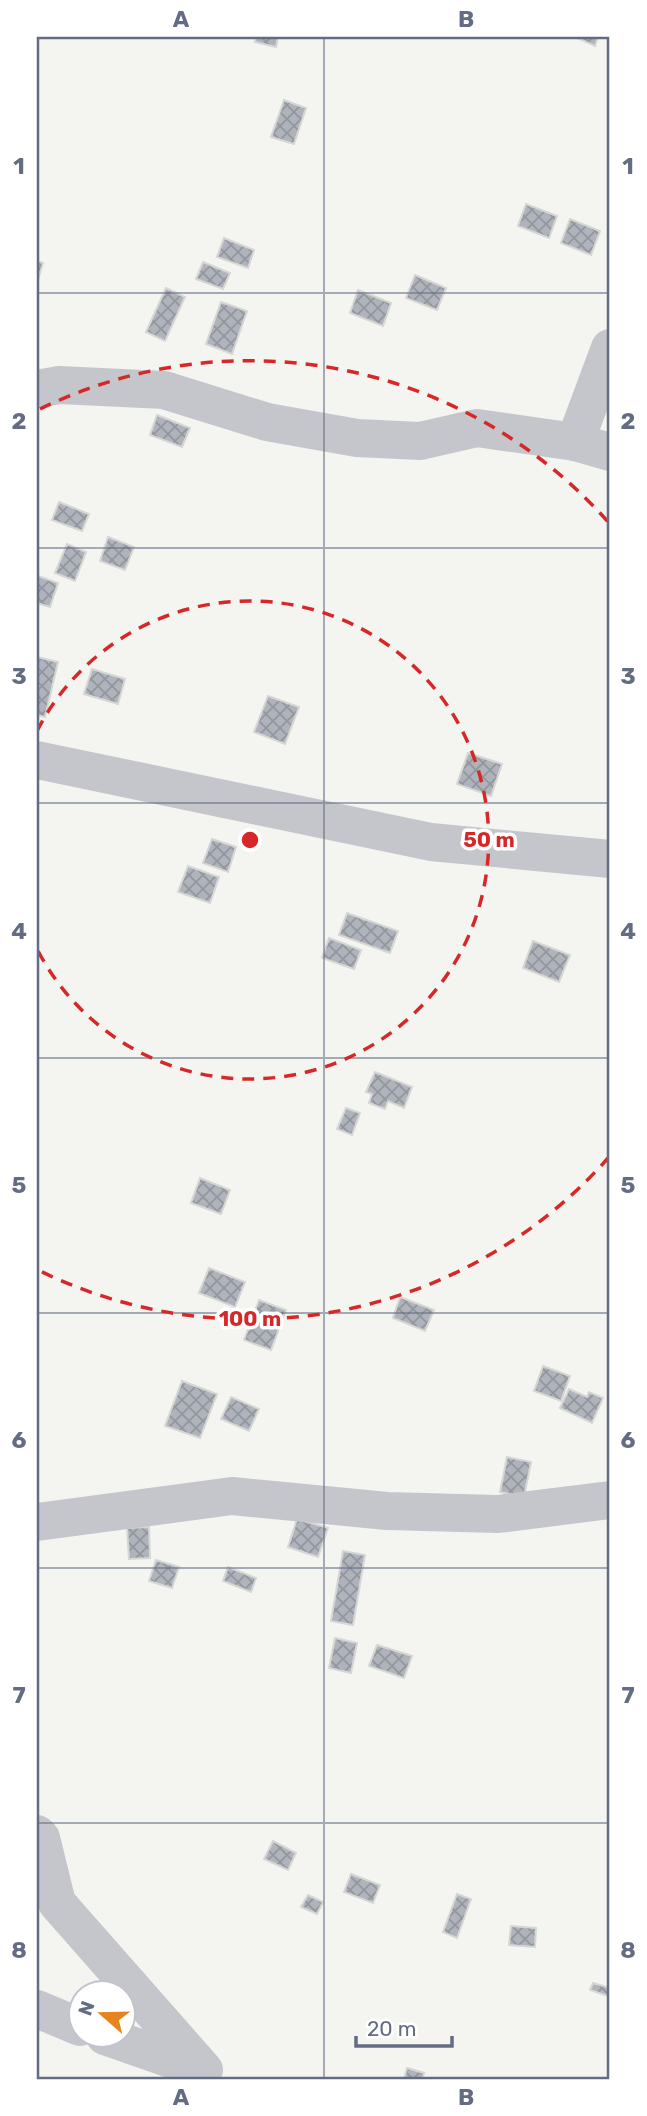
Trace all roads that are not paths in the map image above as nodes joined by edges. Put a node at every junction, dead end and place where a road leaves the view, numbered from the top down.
1 (610, 348) edge
2 (44, 379) edge
3 (593, 447) edge
4 (37, 760) edge
5 (610, 859) edge
6 (610, 1500) edge
7 (37, 1522) edge
8 (37, 1834) edge
9 (37, 2009) edge
10 (66, 2021) edge
11 (136, 2046) edge
12 (213, 2075) edge

1 - 3 street
2 - 3 street
4 - 5 street
6 - 7 street
8 - 12 street
9 - 10 street
11 - 12 street

